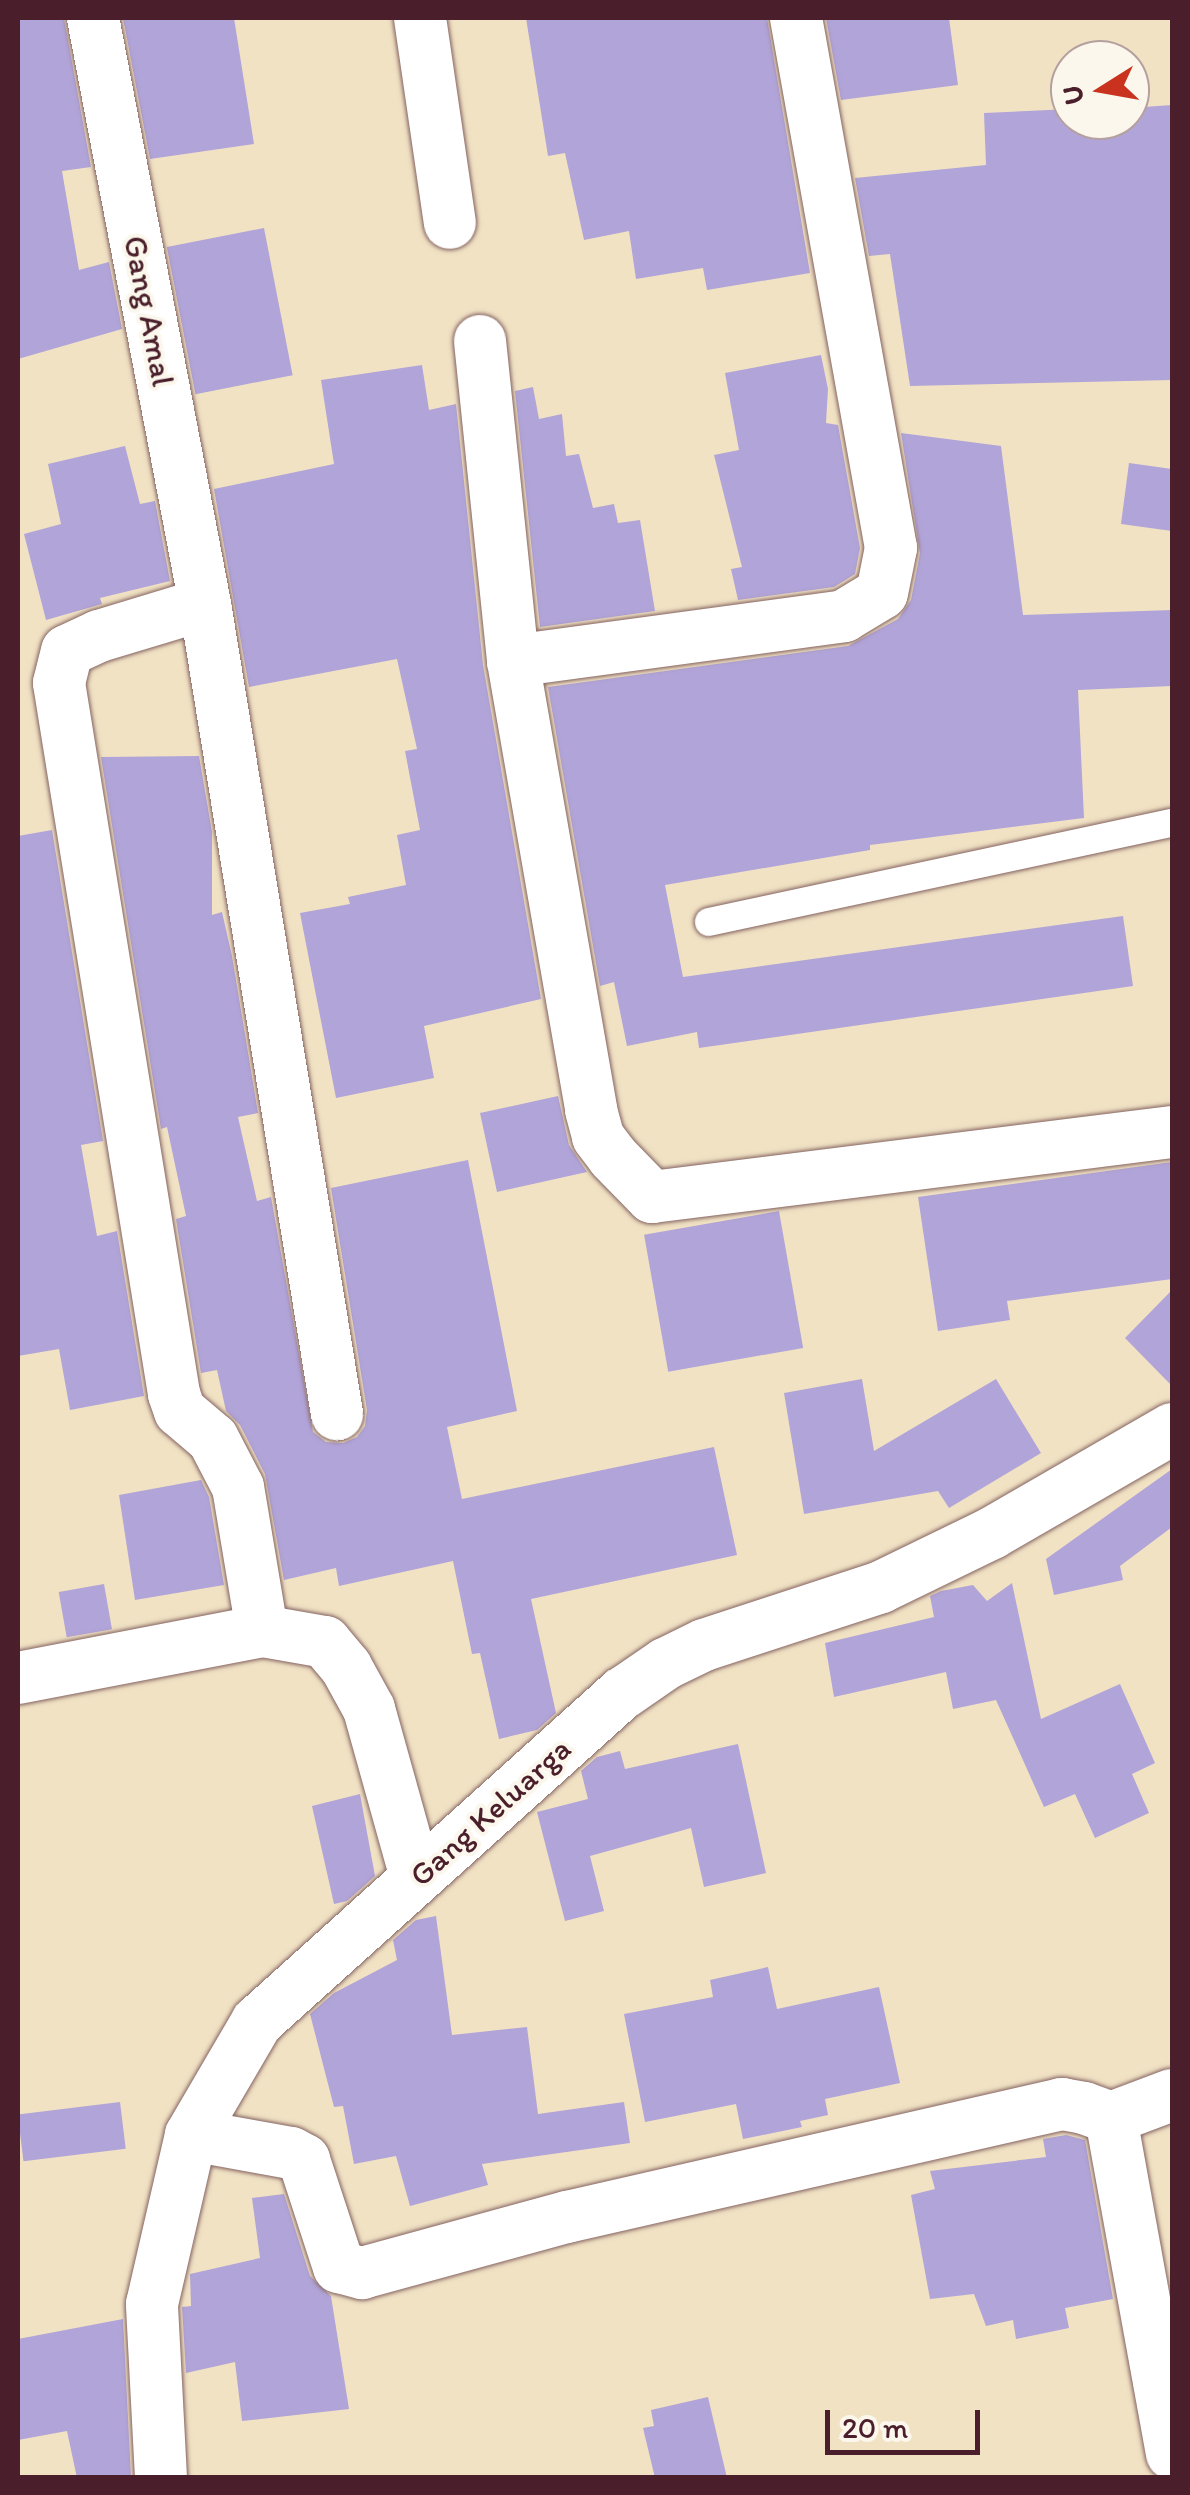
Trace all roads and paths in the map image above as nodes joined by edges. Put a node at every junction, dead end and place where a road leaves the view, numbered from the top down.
1 (93, 18) edge
2 (420, 18) edge
3 (796, 18) edge
4 (450, 223) dead end
5 (480, 341) dead end
6 (206, 604) junction
7 (513, 661) junction
8 (1172, 823) edge
9 (710, 922) dead end
10 (1172, 1132) edge
11 (337, 1414) dead end
12 (1172, 1429) edge
13 (262, 1632) junction
14 (18, 1678) edge
15 (416, 1877) junction
16 (1172, 2095) edge
17 (201, 2118) junction
18 (1111, 2118) junction
19 (1172, 2454) edge
20 (161, 2478) edge

1 - 6 street, Gang Amal
2 - 4 street
3 - 7 street
5 - 7 street
6 - 11 street, Gang Amal
6 - 13 street
7 - 10 street
8 - 9 lane
12 - 15 street, Gang Keluarga
13 - 14 street
13 - 15 street
15 - 17 street, Gang Keluarga
16 - 18 street
17 - 18 street
17 - 20 street, Gang Keluarga
18 - 19 street

